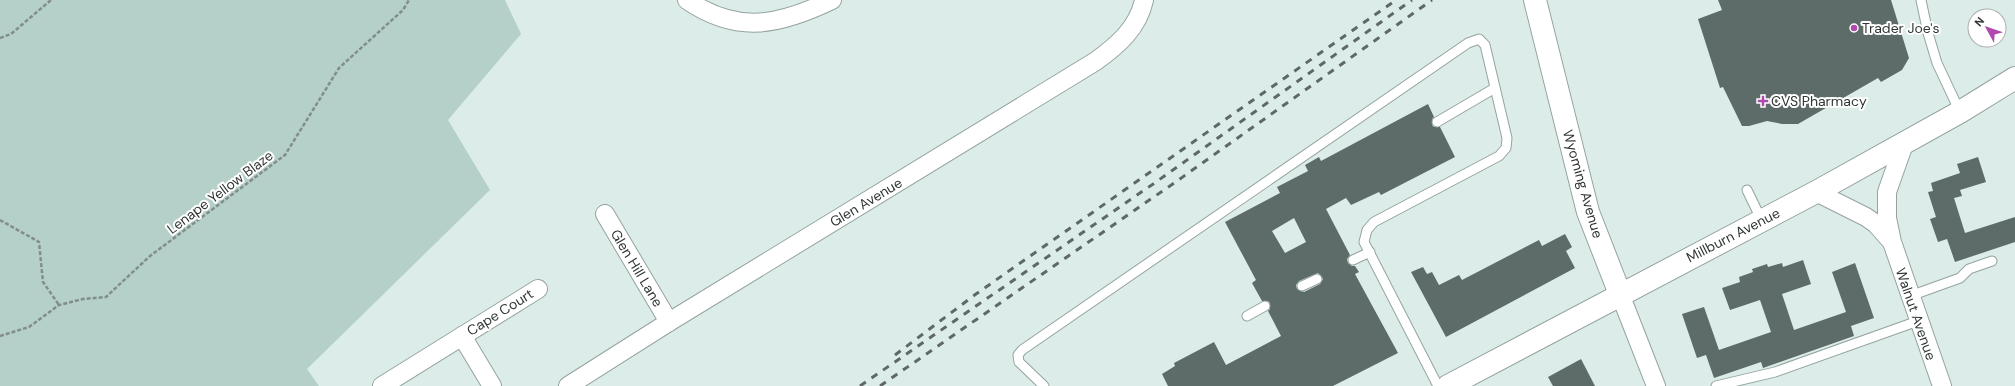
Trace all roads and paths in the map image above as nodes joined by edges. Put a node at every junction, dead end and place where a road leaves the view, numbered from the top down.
1 (51, 0) edge
2 (409, 0) edge
3 (688, 0) edge
4 (832, 0) edge
5 (1144, 0) edge
6 (1535, 0) edge
7 (1921, 0) edge
8 (0, 38) edge
9 (2015, 78) edge
10 (1495, 88) junction
11 (1960, 112) junction
12 (1437, 122) dead end
13 (1904, 144) junction
14 (1747, 190) dead end
15 (1816, 192) junction
16 (604, 214) dead end
17 (0, 220) edge
18 (1762, 221) junction
19 (1892, 242) junction
20 (1370, 252) junction
21 (1352, 260) dead end
22 (1992, 261) dead end
23 (1317, 279) dead end
24 (1302, 286) dead end
25 (538, 289) dead end
26 (1620, 294) junction
27 (1910, 296) junction
28 (59, 305) junction
29 (1265, 306) dead end
30 (1247, 316) dead end
31 (1918, 321) junction
32 (669, 322) junction
33 (0, 336) edge
34 (462, 336) junction
35 (1457, 383) edge
36 (382, 386) edge
37 (492, 386) edge
38 (568, 386) edge
39 (1044, 386) edge
40 (1438, 386) edge
41 (1656, 386) edge
42 (1716, 386) edge
43 (1942, 386) edge

1 - 8 path
2 - 28 path, Lenape Yellow Blaze
3 - 4 street
5 - 32 street, Glen Avenue
6 - 26 main road, Wyoming Avenue
7 - 11 lane
9 - 11 main road, Millburn Avenue
10 - 12 lane
10 - 20 lane
10 - 39 lane
11 - 13 main road, Millburn Avenue
13 - 15 main road, Millburn Avenue
13 - 19 street, Walnut Avenue
14 - 18 lane
15 - 18 main road, Millburn Avenue
15 - 19 street, Walnut Avenue
16 - 32 street, Glen Hill Lane
17 - 28 path
18 - 26 main road, Millburn Avenue
19 - 27 street, Walnut Avenue
20 - 21 lane
20 - 40 lane
22 - 27 lane
23 - 24 lane
25 - 34 street, Cape Court
26 - 35 main road, Millburn Avenue
26 - 41 street, Wyoming Avenue
27 - 31 street, Walnut Avenue
28 - 33 path
29 - 30 lane
31 - 42 lane
31 - 43 street, Walnut Avenue
32 - 38 street, Glen Avenue
34 - 36 street, Cape Court
34 - 37 street, Cape Court

